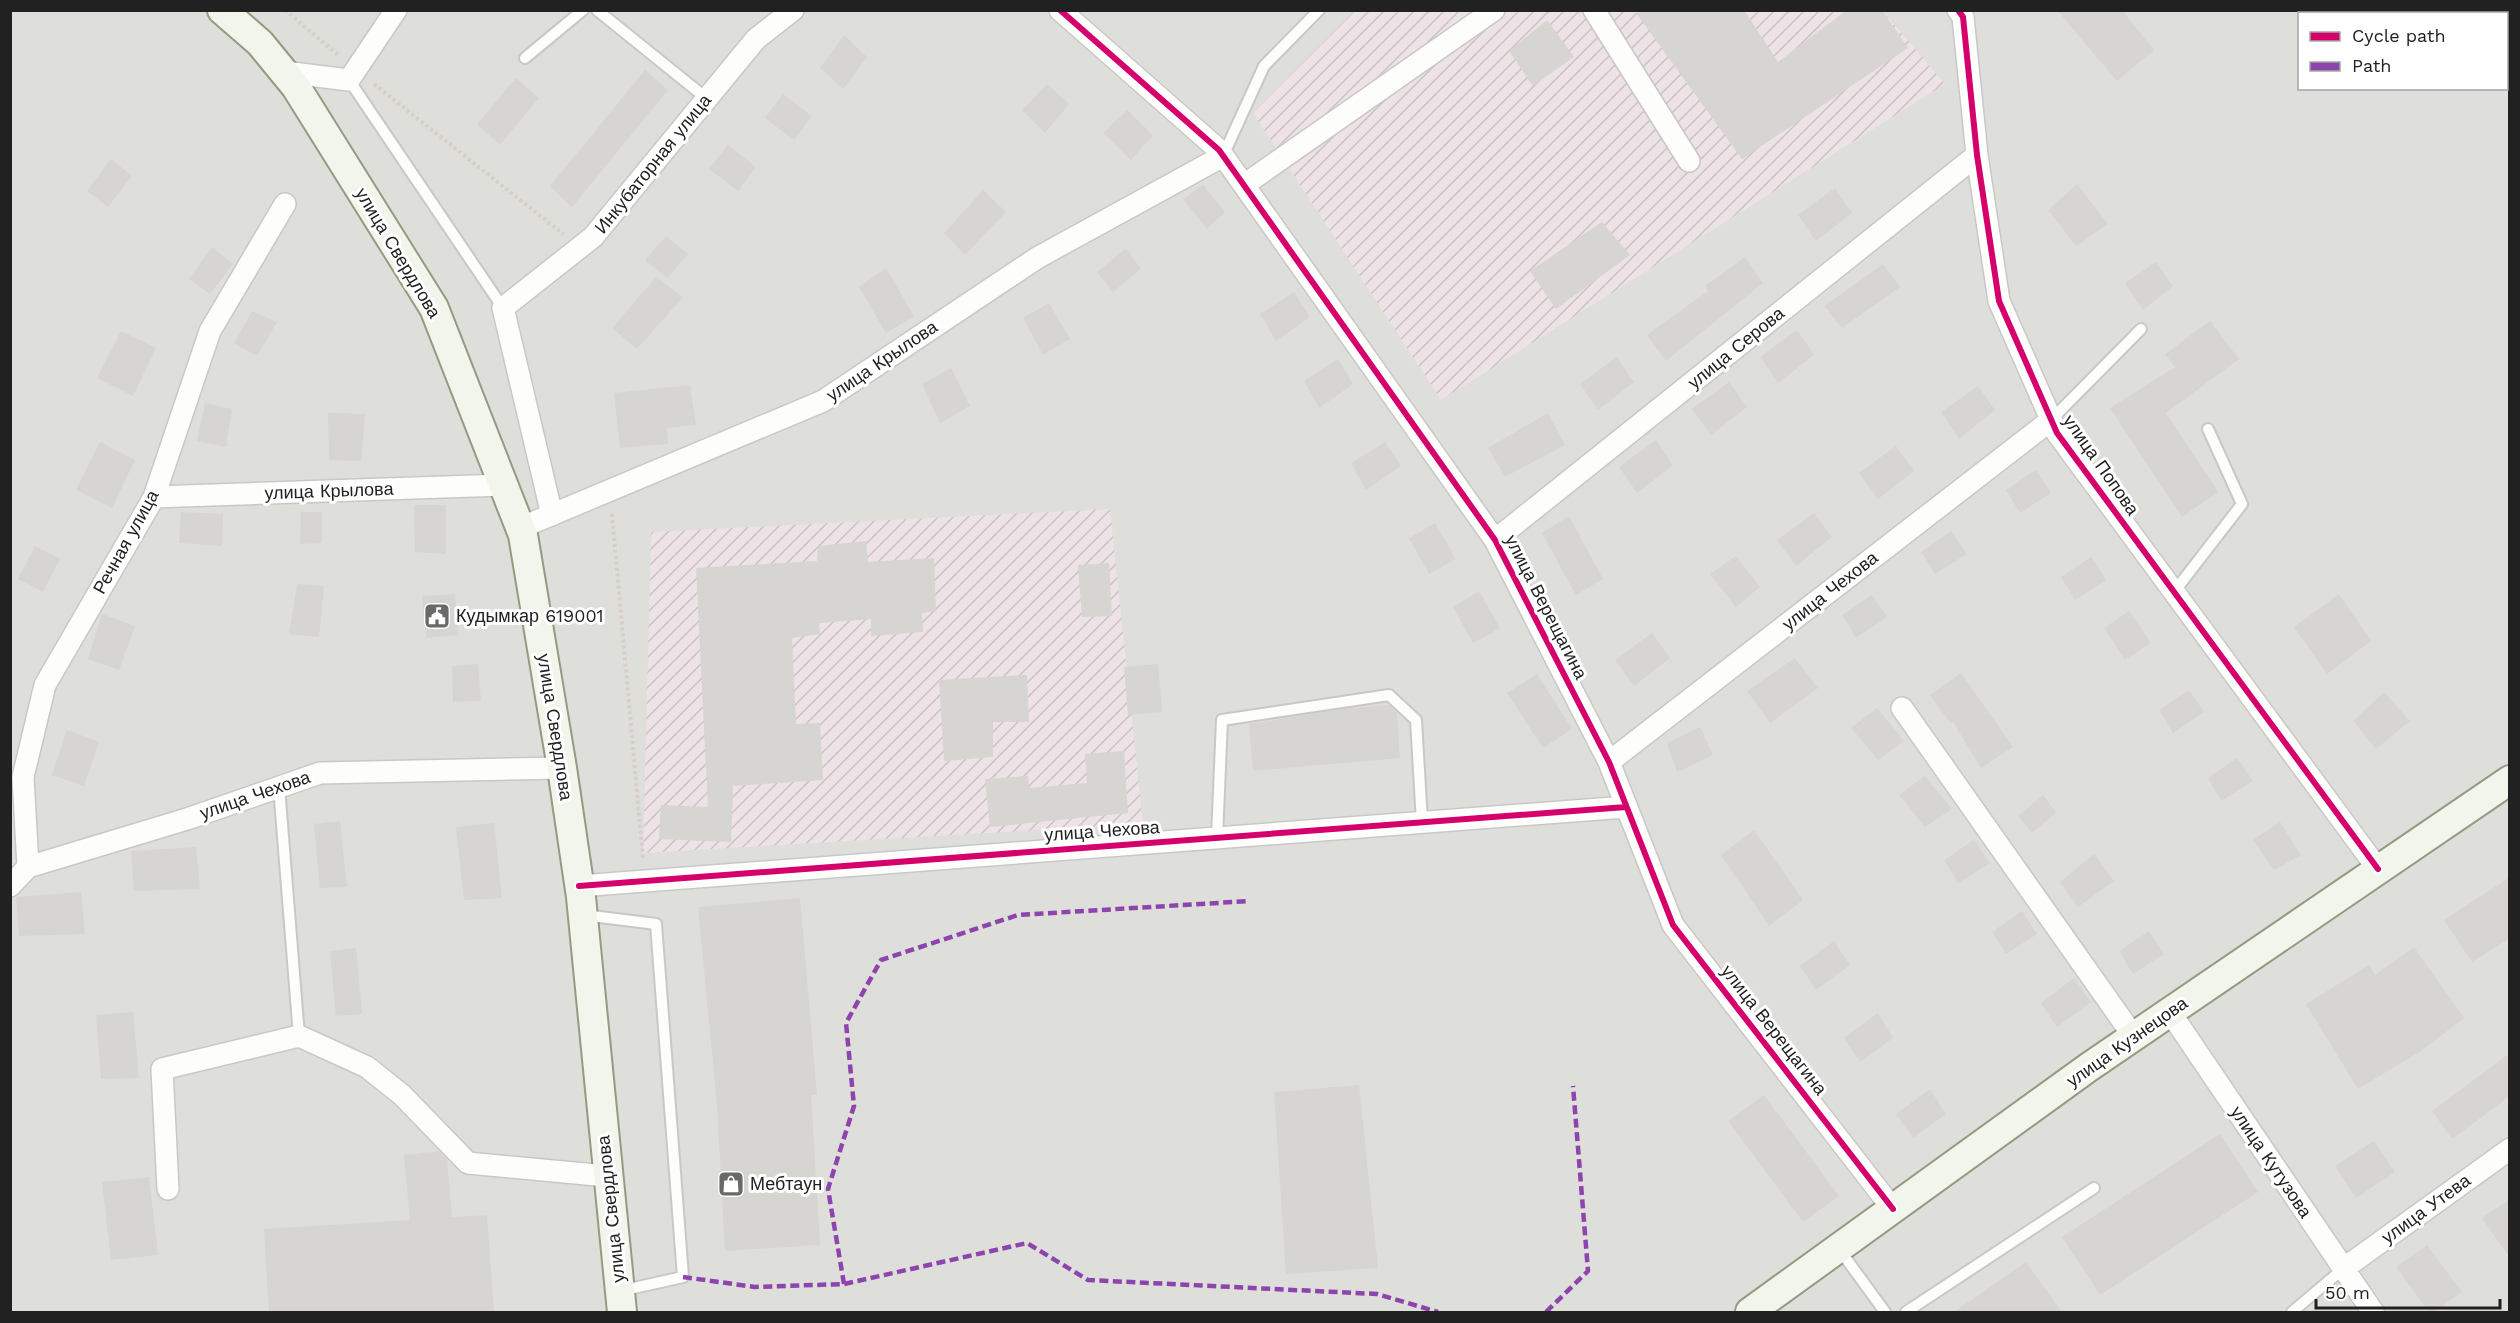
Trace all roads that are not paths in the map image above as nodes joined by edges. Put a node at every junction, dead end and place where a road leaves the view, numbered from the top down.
1 (222, 10) edge
2 (396, 10) edge
3 (583, 10) edge
4 (597, 10) edge
5 (793, 10) edge
6 (1319, 10) edge
7 (1494, 10) edge
8 (1594, 10) edge
9 (1958, 10) edge
10 (1065, 12) edge
11 (525, 58) dead end
12 (284, 72) junction
13 (353, 74) junction
14 (706, 98) junction
15 (1977, 155) junction
16 (1223, 156) junction
17 (1689, 161) dead end
18 (1244, 185) junction
19 (285, 204) dead end
20 (503, 308) junction
21 (2141, 329) dead end
22 (2051, 420) junction
23 (2208, 429) dead end
24 (503, 485) junction
25 (154, 497) junction
26 (552, 514) junction
27 (520, 528) junction
28 (1495, 540) junction
29 (2174, 592) junction
30 (1902, 708) dead end
31 (1609, 762) junction
32 (562, 768) junction
33 (2510, 780) edge
34 (279, 787) junction
35 (1626, 807) junction
36 (1422, 822) junction
37 (1217, 837) junction
38 (28, 867) junction
39 (2378, 869) junction
40 (10, 886) edge
41 (579, 886) junction
42 (583, 914) junction
43 (2170, 1012) junction
44 (299, 1036) junction
45 (2134, 1037) junction
46 (2510, 1149) edge
47 (607, 1176) junction
48 (2094, 1188) dead end
49 (168, 1189) dead end
50 (1893, 1209) junction
51 (1839, 1248) junction
52 (2343, 1269) junction
53 (620, 1302) edge
54 (1750, 1312) edge
55 (1885, 1312) edge
56 (1906, 1312) edge
57 (2292, 1312) edge
58 (2373, 1312) edge

1 - 12 main road, улица Свердлова
2 - 13 street
3 - 11 lane
4 - 14 lane
5 - 14 street, Инкубаторная улица
6 - 16 lane
7 - 18 street
8 - 17 street
9 - 15 street, улица Попова
10 - 16 street, улица Верещагина
12 - 13 street
12 - 24 main road, улица Свердлова
13 - 20 lane
14 - 20 street, Инкубаторная улица
15 - 22 street, улица Попова
15 - 28 street, улица Серова
16 - 18 street, улица Верещагина
16 - 26 street, улица Крылова
18 - 28 street, улица Верещагина
19 - 25 street, Речная улица
20 - 26 street
21 - 22 lane
22 - 29 street, улица Попова
22 - 31 street, улица Чехова
23 - 29 lane
24 - 25 street, улица Крылова
24 - 27 main road, улица Свердлова
25 - 38 street, Речная улица
26 - 27 street, улица Крылова
27 - 32 main road, улица Свердлова
28 - 31 street, улица Верещагина
29 - 39 street, улица Попова
30 - 45 street
31 - 35 street, улица Верещагина
32 - 34 street, улица Чехова
32 - 41 main road, улица Свердлова
33 - 39 main road, улица Кузнецова
34 - 38 street, улица Чехова
34 - 44 lane
35 - 36 street, улица Чехова
35 - 50 street, улица Верещагина
36 - 37 street, улица Чехова
36 - 37 lane
37 - 41 street, улица Чехова
38 - 40 street
39 - 43 main road, улица Кузнецова
41 - 42 main road, улица Свердлова
42 - 47 main road, улица Свердлова
42 - 53 lane
43 - 45 main road, улица Кузнецова
43 - 52 street, улица Кутузова
44 - 47 street
44 - 49 street
45 - 50 main road, улица Кузнецова
46 - 52 street, улица Утева
47 - 53 main road, улица Свердлова
48 - 56 lane
50 - 51 main road, улица Кузнецова
51 - 54 main road, улица Кузнецова
51 - 55 lane
52 - 57 lane
52 - 58 street, улица Кутузова

